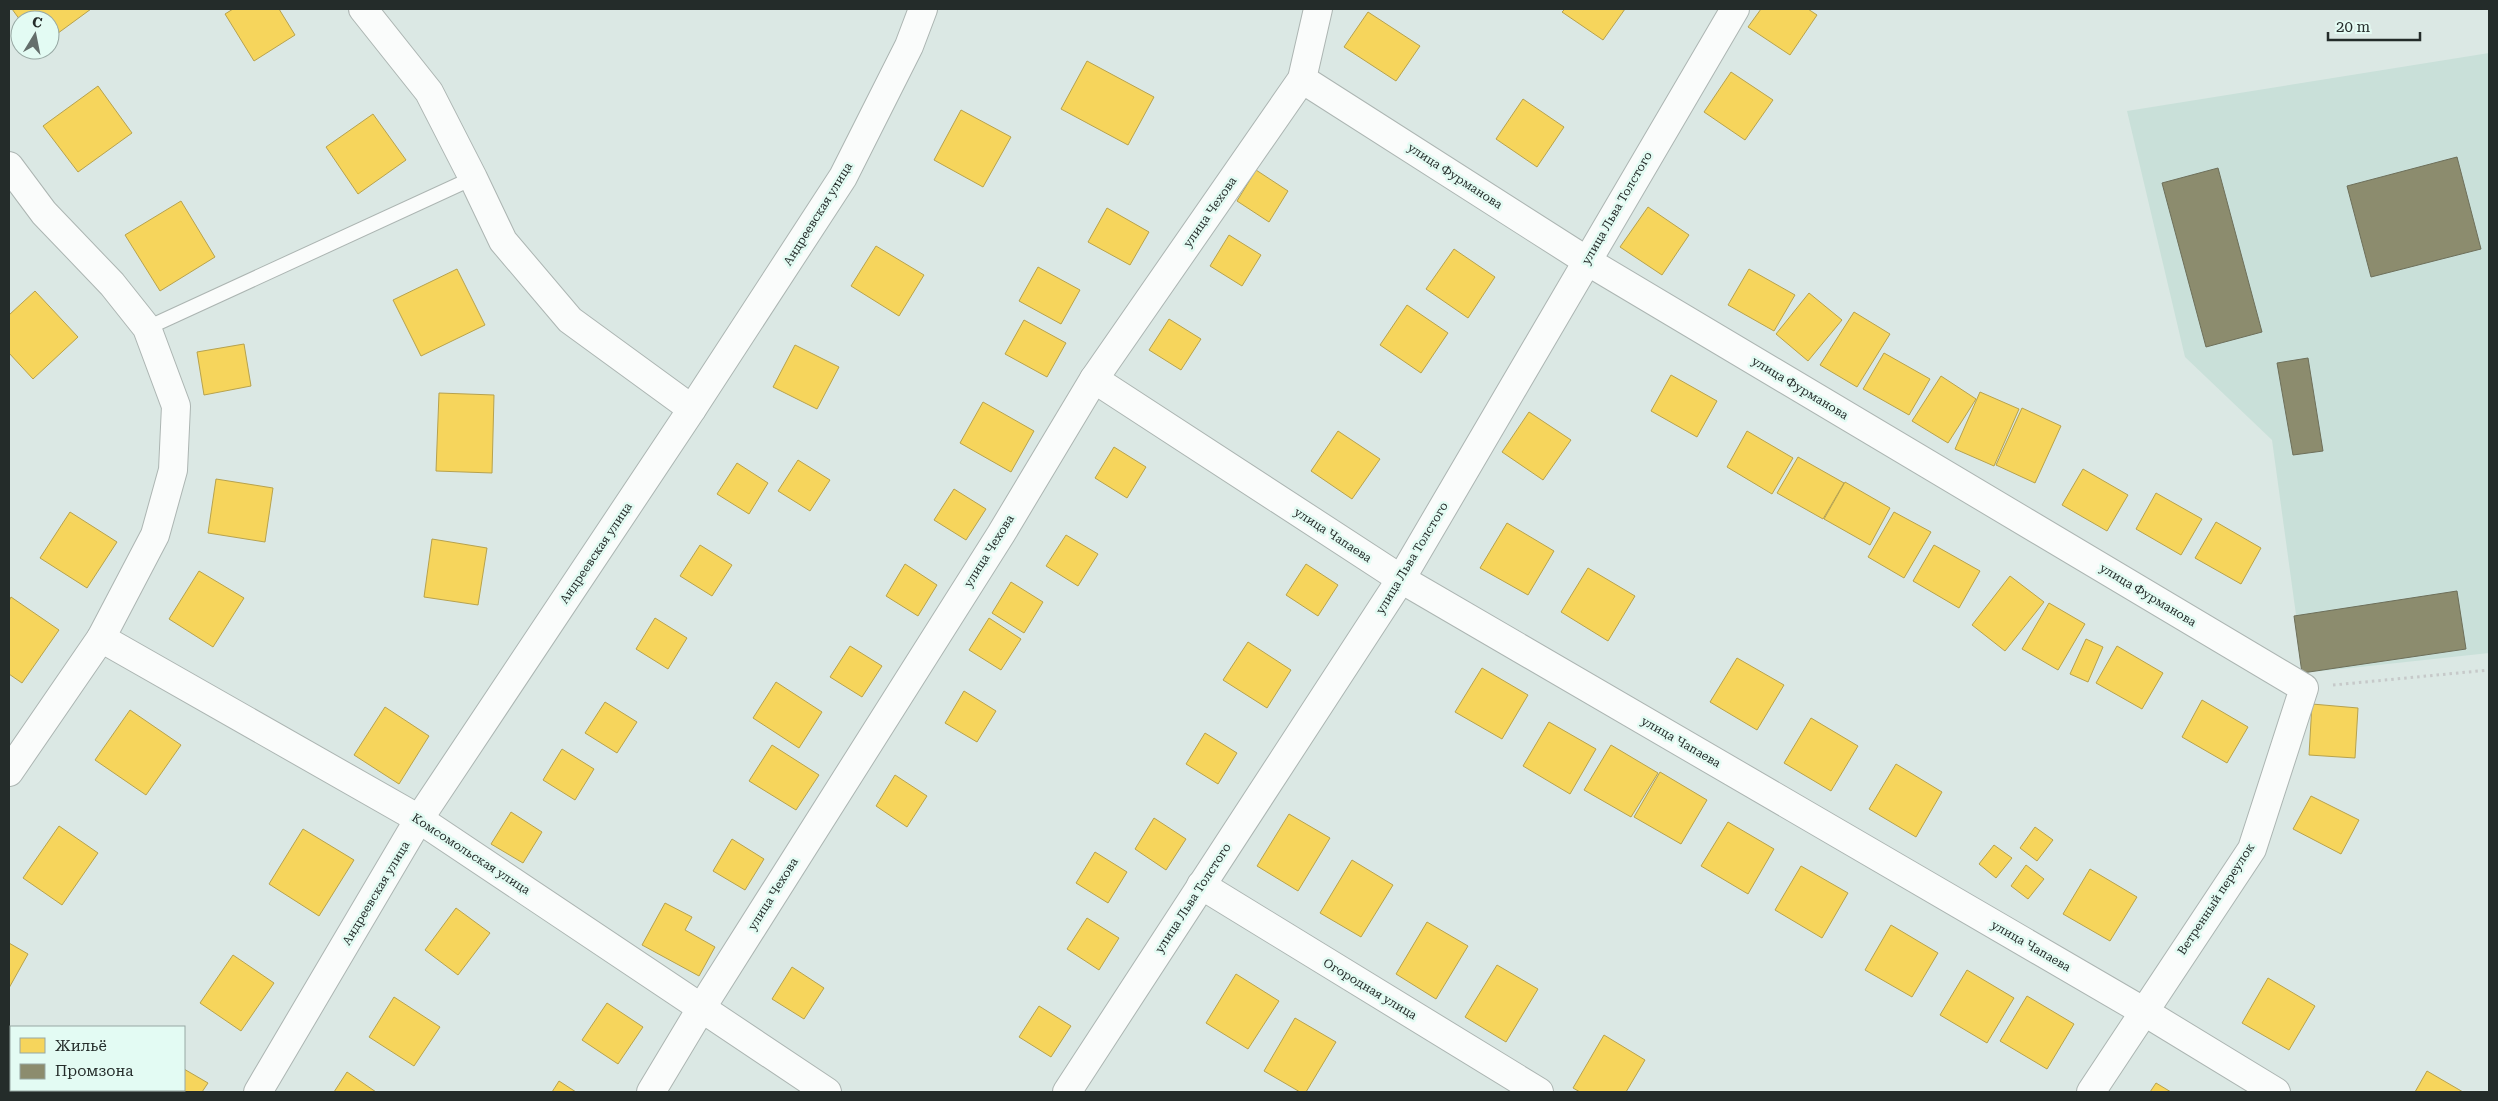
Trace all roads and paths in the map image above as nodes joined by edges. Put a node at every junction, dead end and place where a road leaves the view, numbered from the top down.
1 (363, 9) edge
2 (924, 9) edge
3 (1318, 9) edge
4 (1735, 9) edge
5 (1302, 78) junction
6 (9, 166) edge
7 (473, 178) junction
8 (1586, 260) junction
9 (147, 328) junction
10 (1094, 379) junction
11 (692, 409) junction
12 (1401, 579) junction
13 (101, 638) junction
14 (2489, 670) edge
15 (2304, 688) junction
16 (9, 772) edge
17 (419, 819) junction
18 (1201, 885) junction
19 (702, 1007) junction
20 (2143, 1012) junction
21 (258, 1092) edge
22 (651, 1092) edge
23 (827, 1092) edge
24 (1067, 1092) edge
25 (1539, 1092) edge
26 (2091, 1092) edge
27 (2276, 1092) edge

1 - 7 street
2 - 11 street, Андреевская улица
3 - 5 street, улица Чехова
4 - 8 street, улица Льва Толстого
5 - 8 street, улица Фурманова
5 - 10 street, улица Чехова
6 - 9 street
7 - 9 lane
7 - 11 street
8 - 12 street, улица Льва Толстого
8 - 15 street, улица Фурманова
9 - 13 street
10 - 12 street, улица Чапаева
10 - 19 street, улица Чехова
11 - 17 street, Андреевская улица
12 - 18 street, улица Льва Толстого
12 - 20 street, улица Чапаева
13 - 16 street
13 - 17 street, Комсомольская улица
14 - 15 path
15 - 20 street, Ветренный переулок
17 - 19 street, Комсомольская улица
17 - 21 street, Андреевская улица
18 - 24 street, улица Льва Толстого
18 - 25 street, Огородная улица
19 - 22 street, улица Чехова
19 - 23 street, Комсомольская улица
20 - 26 street, Ветренный переулок
20 - 27 street, улица Чапаева

